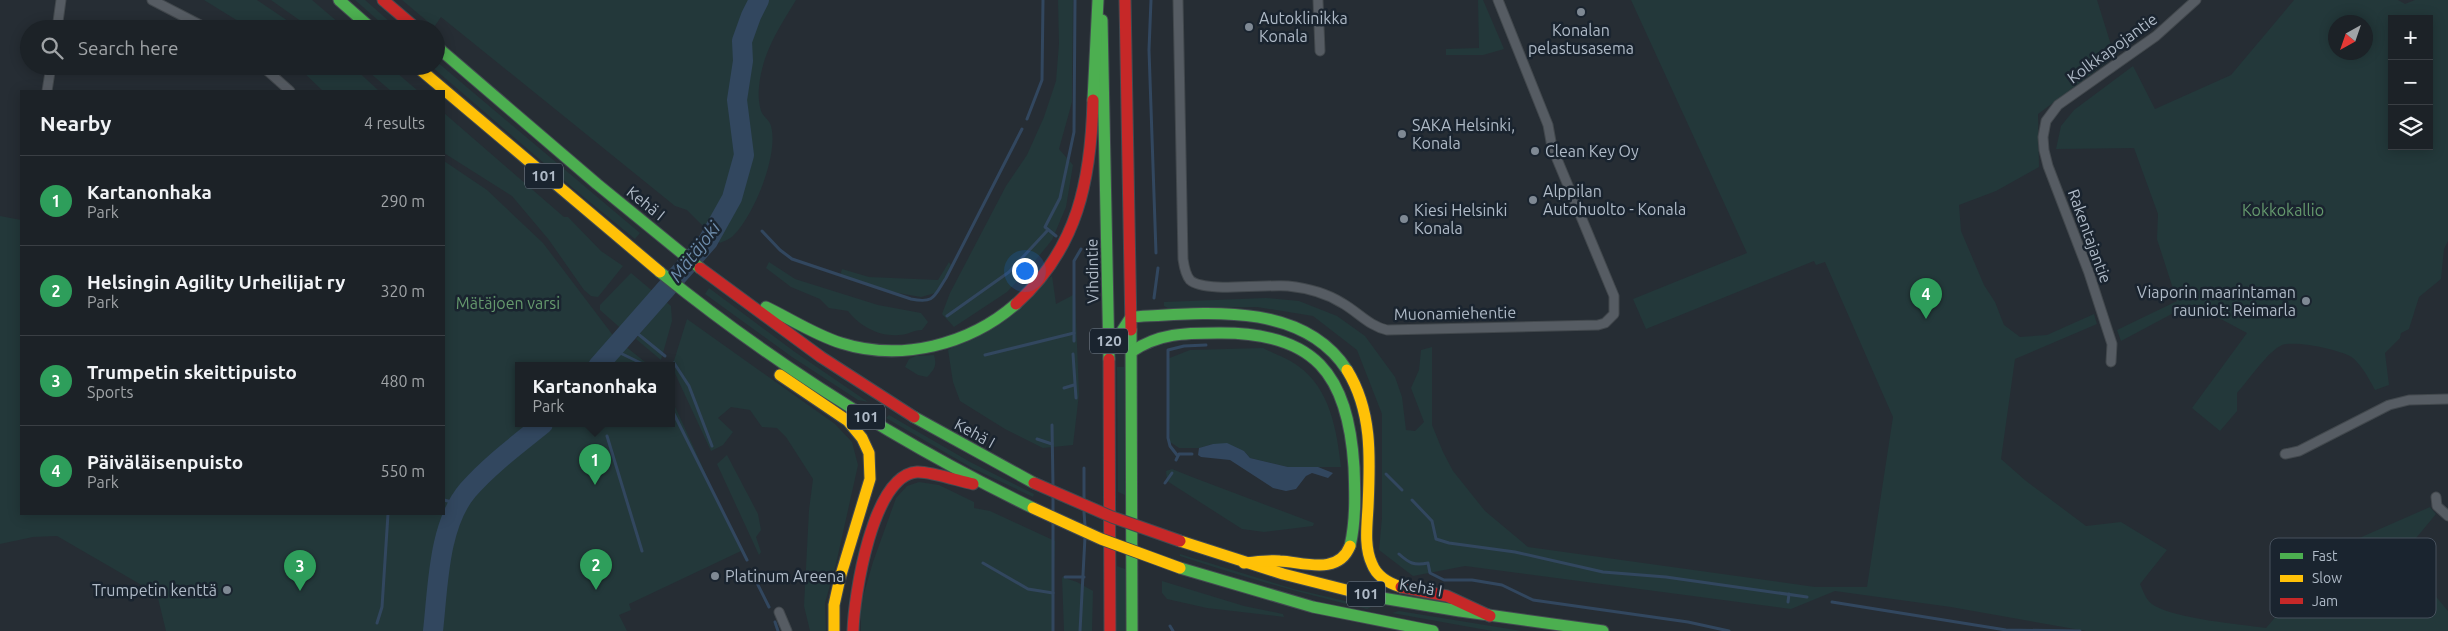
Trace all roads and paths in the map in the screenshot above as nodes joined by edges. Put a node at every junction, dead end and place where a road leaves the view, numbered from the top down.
1 (61, 0) edge
2 (152, 0) edge
3 (339, 0) edge
4 (383, 0) edge
5 (1098, 0) edge
6 (1102, 0) edge
7 (1125, 0) edge
8 (1178, 0) edge
9 (1318, 0) edge
10 (1498, 0) edge
11 (2196, 0) edge
12 (58, 20) edge
13 (191, 20) edge
14 (362, 20) edge
15 (406, 20) edge
16 (1320, 52) dead end
17 (445, 54) edge
18 (49, 75) edge
19 (272, 75) edge
20 (427, 75) edge
21 (46, 90) edge
22 (289, 90) edge
23 (444, 90) edge
24 (445, 91) edge
25 (2046, 121) joint
26 (734, 292) junction
27 (1131, 317) junction
28 (750, 342) junction
29 (1109, 351) junction
30 (1132, 352) junction
31 (2111, 362) dead end
32 (2448, 399) edge
33 (2285, 454) dead end
34 (986, 486) junction
35 (2436, 497) dead end
36 (2448, 516) edge
37 (1244, 563) junction
38 (778, 612) dead end
39 (1490, 616) junction
40 (787, 631) edge
41 (834, 631) edge
42 (853, 631) edge
43 (1110, 631) edge
44 (1132, 631) edge
45 (1433, 631) edge
46 (1603, 631) edge

1 - 12 street
2 - 13 street
3 - 14 main road
4 - 15 main road
5 - 26 main road
6 - 29 main road, Vihdintie / 120
7 - 27 main road, 120
8 - 10 street, Muonamiehentie
9 - 16 street
11 - 25 street, Kolkkapojantie
17 - 26 main road, Kehä I / 101
18 - 21 street
19 - 22 street
20 - 23 main road, 101
24 - 28 main road, 101
25 - 31 street, Rakentajantie
26 - 37 main road, Kehä I / 101, bridge
27 - 29 main road
27 - 30 main road, 120
27 - 39 main road
28 - 34 main road, 101
28 - 41 main road
29 - 43 main road, Vihdintie / 120
30 - 37 main road
30 - 44 main road, 120
32 - 33 street
34 - 42 main road
34 - 45 main road, 101, bridge
35 - 36 street
37 - 39 main road, Kehä I / 101
38 - 40 street
39 - 46 main road, Kehä I / 101

